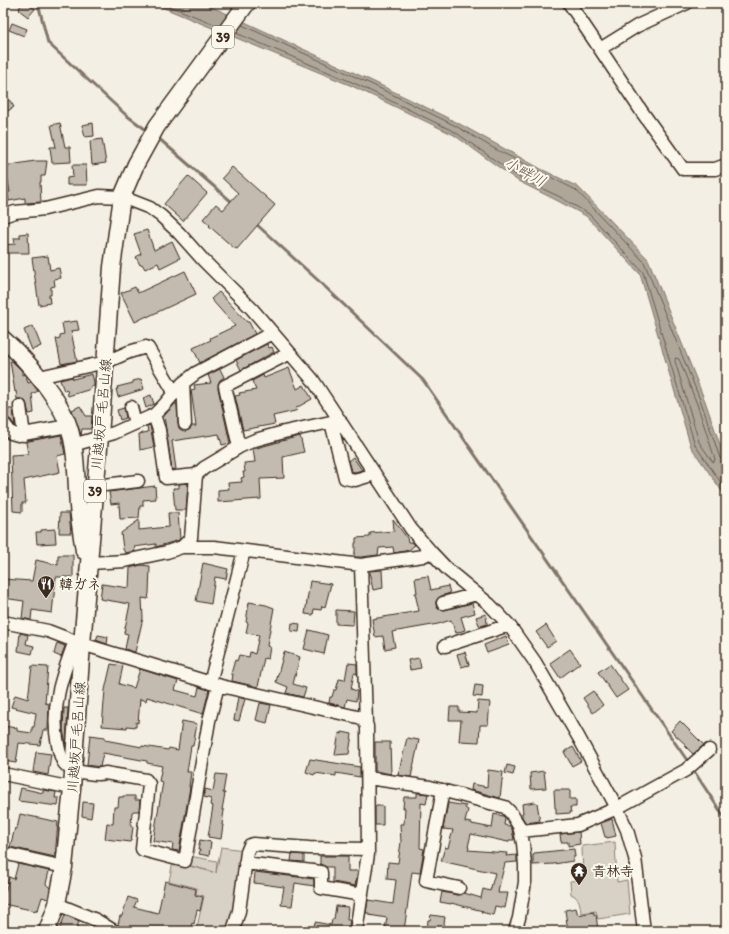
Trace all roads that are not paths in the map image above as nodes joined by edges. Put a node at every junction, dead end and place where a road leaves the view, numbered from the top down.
1 (247, 3) edge
2 (569, 3) edge
3 (687, 3) edge
4 (600, 49) junction
5 (726, 165) edge
6 (122, 197) junction
7 (3, 216) edge
8 (272, 333) junction
9 (3, 339) edge
10 (290, 353) junction
11 (106, 362) junction
12 (40, 377) junction
13 (183, 383) junction
14 (174, 392) junction
15 (20, 406) dead end
16 (131, 407) dead end
17 (154, 415) junction
18 (335, 421) junction
19 (135, 423) junction
20 (185, 424) dead end
21 (5, 425) dead end
22 (68, 426) junction
23 (24, 435) junction
24 (100, 436) junction
25 (73, 445) junction
26 (239, 447) junction
27 (375, 474) junction
28 (196, 475) junction
29 (96, 479) junction
30 (138, 481) dead end
31 (77, 486) junction
32 (78, 507) junction
33 (94, 512) junction
34 (182, 547) junction
35 (244, 551) junction
36 (431, 552) junction
37 (90, 563) junction
38 (361, 565) junction
39 (477, 594) junction
40 (87, 602) junction
41 (443, 603) dead end
42 (3, 622) edge
43 (509, 625) junction
44 (79, 642) junction
45 (445, 646) dead end
46 (214, 684) junction
47 (366, 723) junction
48 (709, 750) dead end
49 (74, 770) junction
50 (3, 774) edge
51 (368, 778) junction
52 (72, 788) junction
53 (443, 790) junction
54 (617, 808) junction
55 (521, 831) junction
56 (368, 849) junction
57 (3, 853) edge
58 (245, 863) junction
59 (64, 867) junction
60 (458, 888) dead end
61 (362, 895) junction
62 (57, 904) junction
63 (360, 930) edge
64 (47, 931) edge
65 (114, 931) edge
66 (233, 931) edge
67 (515, 931) edge
68 (644, 931) edge

1 - 6 main road, 川越坂戸毛呂山線 / 39
2 - 4 street
3 - 4 street
4 - 5 street
6 - 7 street
6 - 8 street
6 - 11 main road, 川越坂戸毛呂山線 / 39
8 - 10 street
8 - 13 street
9 - 12 main road
10 - 18 street
10 - 26 street
11 - 12 street
11 - 14 street
11 - 24 main road, 川越坂戸毛呂山線 / 39
12 - 22 main road
13 - 14 street
13 - 20 street
14 - 17 street
15 - 23 street
16 - 19 street
17 - 19 street
17 - 28 street
18 - 26 street
18 - 27 street
18 - 27 street
19 - 24 street
21 - 23 street
22 - 23 street
22 - 25 main road
24 - 25 street
24 - 29 main road, 川越坂戸毛呂山線 / 39
25 - 31 main road
26 - 28 street
27 - 36 street
28 - 34 street
29 - 30 street
29 - 31 main road
29 - 33 main road, 川越坂戸毛呂山線 / 39
31 - 32 main road
31 - 33 main road
32 - 33 main road
32 - 40 main road
33 - 37 main road, 川越坂戸毛呂山線 / 39
34 - 35 street
34 - 37 street
35 - 38 street
35 - 46 street
36 - 38 street
36 - 39 street
37 - 40 main road, 川越坂戸毛呂山線 / 39
38 - 47 street
39 - 41 street
39 - 43 street
40 - 44 main road, 川越坂戸毛呂山線 / 39
42 - 44 street
43 - 45 street
43 - 54 street
44 - 46 street
44 - 49 main road, 川越坂戸毛呂山線 / 39
44 - 49 street
46 - 47 street
46 - 49 street
47 - 51 street
48 - 54 street
49 - 52 main road, 川越坂戸毛呂山線 / 39
50 - 52 street
51 - 53 street
51 - 56 street
52 - 59 main road, 川越坂戸毛呂山線 / 39
53 - 55 street
53 - 60 street
54 - 55 street
54 - 68 street
55 - 67 street
56 - 58 street
56 - 61 street
57 - 59 street
58 - 61 street
58 - 66 street
59 - 62 main road, 川越坂戸毛呂山線 / 39
61 - 63 street
62 - 64 main road, 川越坂戸毛呂山線 / 39
62 - 65 street

